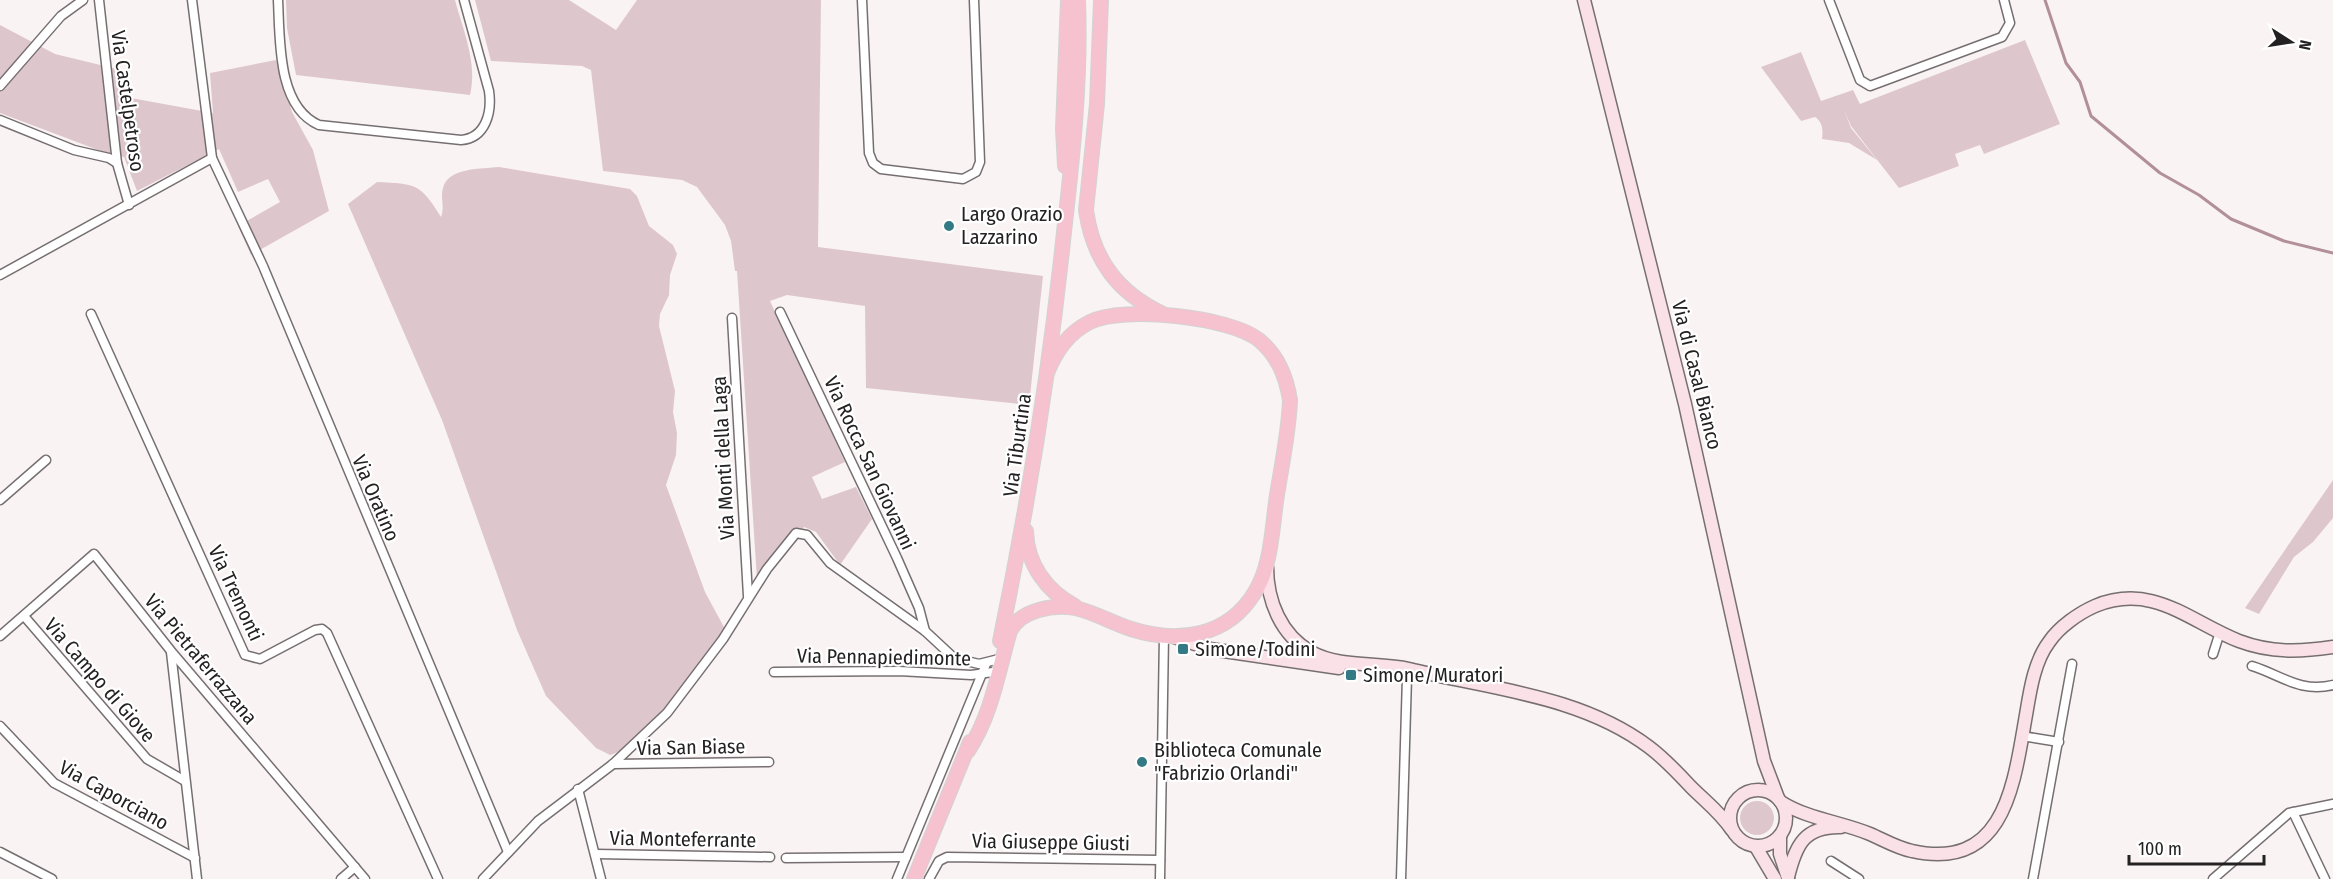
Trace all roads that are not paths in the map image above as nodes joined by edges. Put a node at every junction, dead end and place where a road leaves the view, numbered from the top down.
1 (82, 0) edge
2 (99, 0) edge
3 (192, 0) edge
4 (278, 0) edge
5 (464, 0) edge
6 (862, 0) edge
7 (974, 0) edge
8 (1068, 0) edge
9 (1078, 0) edge
10 (1101, 0) edge
11 (1584, 0) edge
12 (1829, 0) edge
13 (2004, 0) edge
14 (0, 86) edge
15 (0, 120) edge
16 (212, 158) junction
17 (117, 163) junction
18 (1068, 197) junction
19 (129, 205) junction
20 (0, 275) edge
21 (780, 312) dead end
22 (91, 314) dead end
23 (1174, 317) junction
24 (732, 318) dead end
25 (1047, 373) junction
26 (46, 460) dead end
27 (0, 500) edge
28 (1027, 508) junction
29 (1267, 562) junction
30 (748, 597) junction
31 (1082, 610) junction
32 (24, 616) junction
33 (925, 631) junction
34 (2220, 632) junction
35 (0, 636) edge
36 (1169, 636) junction
37 (2333, 648) edge
38 (171, 651) junction
39 (2213, 654) dead end
40 (2072, 664) dead end
41 (991, 666) junction
42 (2252, 666) dead end
43 (774, 672) dead end
44 (1426, 675) junction
45 (1407, 677) junction
46 (2333, 684) edge
47 (0, 726) edge
48 (2022, 736) junction
49 (2059, 742) junction
50 (968, 751) junction
51 (1764, 761) junction
52 (769, 762) dead end
53 (613, 764) junction
54 (185, 781) junction
55 (578, 789) junction
56 (1748, 792) junction
57 (1701, 796) junction
58 (1736, 800) junction
59 (1780, 800) junction
60 (2333, 804) edge
61 (2293, 812) junction
62 (1824, 819) junction
63 (1857, 829) junction
64 (1732, 830) junction
65 (1783, 831) junction
66 (1756, 847) junction
67 (0, 852) edge
68 (508, 852) junction
69 (596, 854) junction
70 (770, 857) dead end
71 (906, 857) junction
72 (195, 858) junction
73 (786, 858) dead end
74 (1160, 860) junction
75 (1831, 861) dead end
76 (355, 867) junction
77 (48, 878) edge
78 (1788, 878) edge
79 (197, 879) edge
80 (341, 879) edge
81 (365, 879) edge
82 (438, 879) edge
83 (483, 879) edge
84 (601, 879) edge
85 (897, 879) edge
86 (914, 879) edge
87 (929, 879) edge
88 (1160, 879) edge
89 (1401, 879) edge
90 (1775, 879) edge
91 (1859, 879) edge
92 (2033, 879) edge
93 (2213, 879) edge
94 (2325, 879) edge

1 - 14 street
2 - 17 street, Via Castelpetroso
3 - 16 street, Via Oratino
4 - 5 street
6 - 7 street
8 - 18 main road
9 - 18 main road, Via Tiburtina
10 - 23 main road
11 - 51 street, Via di Casal Bianco
12 - 13 street
15 - 17 street
16 - 19 street
16 - 68 street, Via Oratino
17 - 19 street, Via Castelpetroso
18 - 25 main road, Via Tiburtina
19 - 20 street
21 - 33 street, Via Rocca San Giovanni
22 - 82 street, Via Tremonti
23 - 25 main road
23 - 29 main road
24 - 30 street, Via Monti della Laga
25 - 28 main road, Via Tiburtina
26 - 27 street
28 - 31 main road
28 - 41 main road, Via Tiburtina
29 - 36 main road
29 - 44 street
30 - 33 street
30 - 53 street
31 - 36 main road
31 - 50 main road
32 - 35 street, Via Pietraferrazzana
32 - 38 street, Via Pietraferrazzana
32 - 54 street, Via Campo di Giove
33 - 41 street
34 - 37 street
34 - 39 street
34 - 48 street
36 - 45 street
36 - 74 street
38 - 54 street
38 - 76 street, Via Pietraferrazzana
40 - 49 street
41 - 43 street, Via Pennapiedimonte
41 - 50 main road, Via Tiburtina
41 - 71 street
42 - 46 street
44 - 45 street
44 - 57 street
45 - 89 street
47 - 72 street, Via Caporciano
48 - 49 street
48 - 63 street
49 - 92 street
50 - 86 main road, Via Tiburtina
51 - 56 street
51 - 59 street, Via di Casal Bianco
52 - 53 street, Via San Biase
53 - 55 street
54 - 72 street
55 - 68 street
55 - 69 street
56 - 58 street
56 - 59 street
57 - 58 street
57 - 64 street
58 - 64 street
59 - 62 street
59 - 65 street
60 - 61 street
61 - 93 street
61 - 94 street
62 - 63 street
62 - 65 street
63 - 78 street
64 - 66 street
65 - 66 street
65 - 78 street
66 - 90 street
67 - 77 street
68 - 83 street
69 - 70 street, Via Monteferrante
69 - 84 street
71 - 73 street
71 - 85 street
72 - 79 street
74 - 87 street, Via Giuseppe Giusti
74 - 88 street
75 - 91 street
76 - 80 street
76 - 81 street, Via Pietraferrazzana

